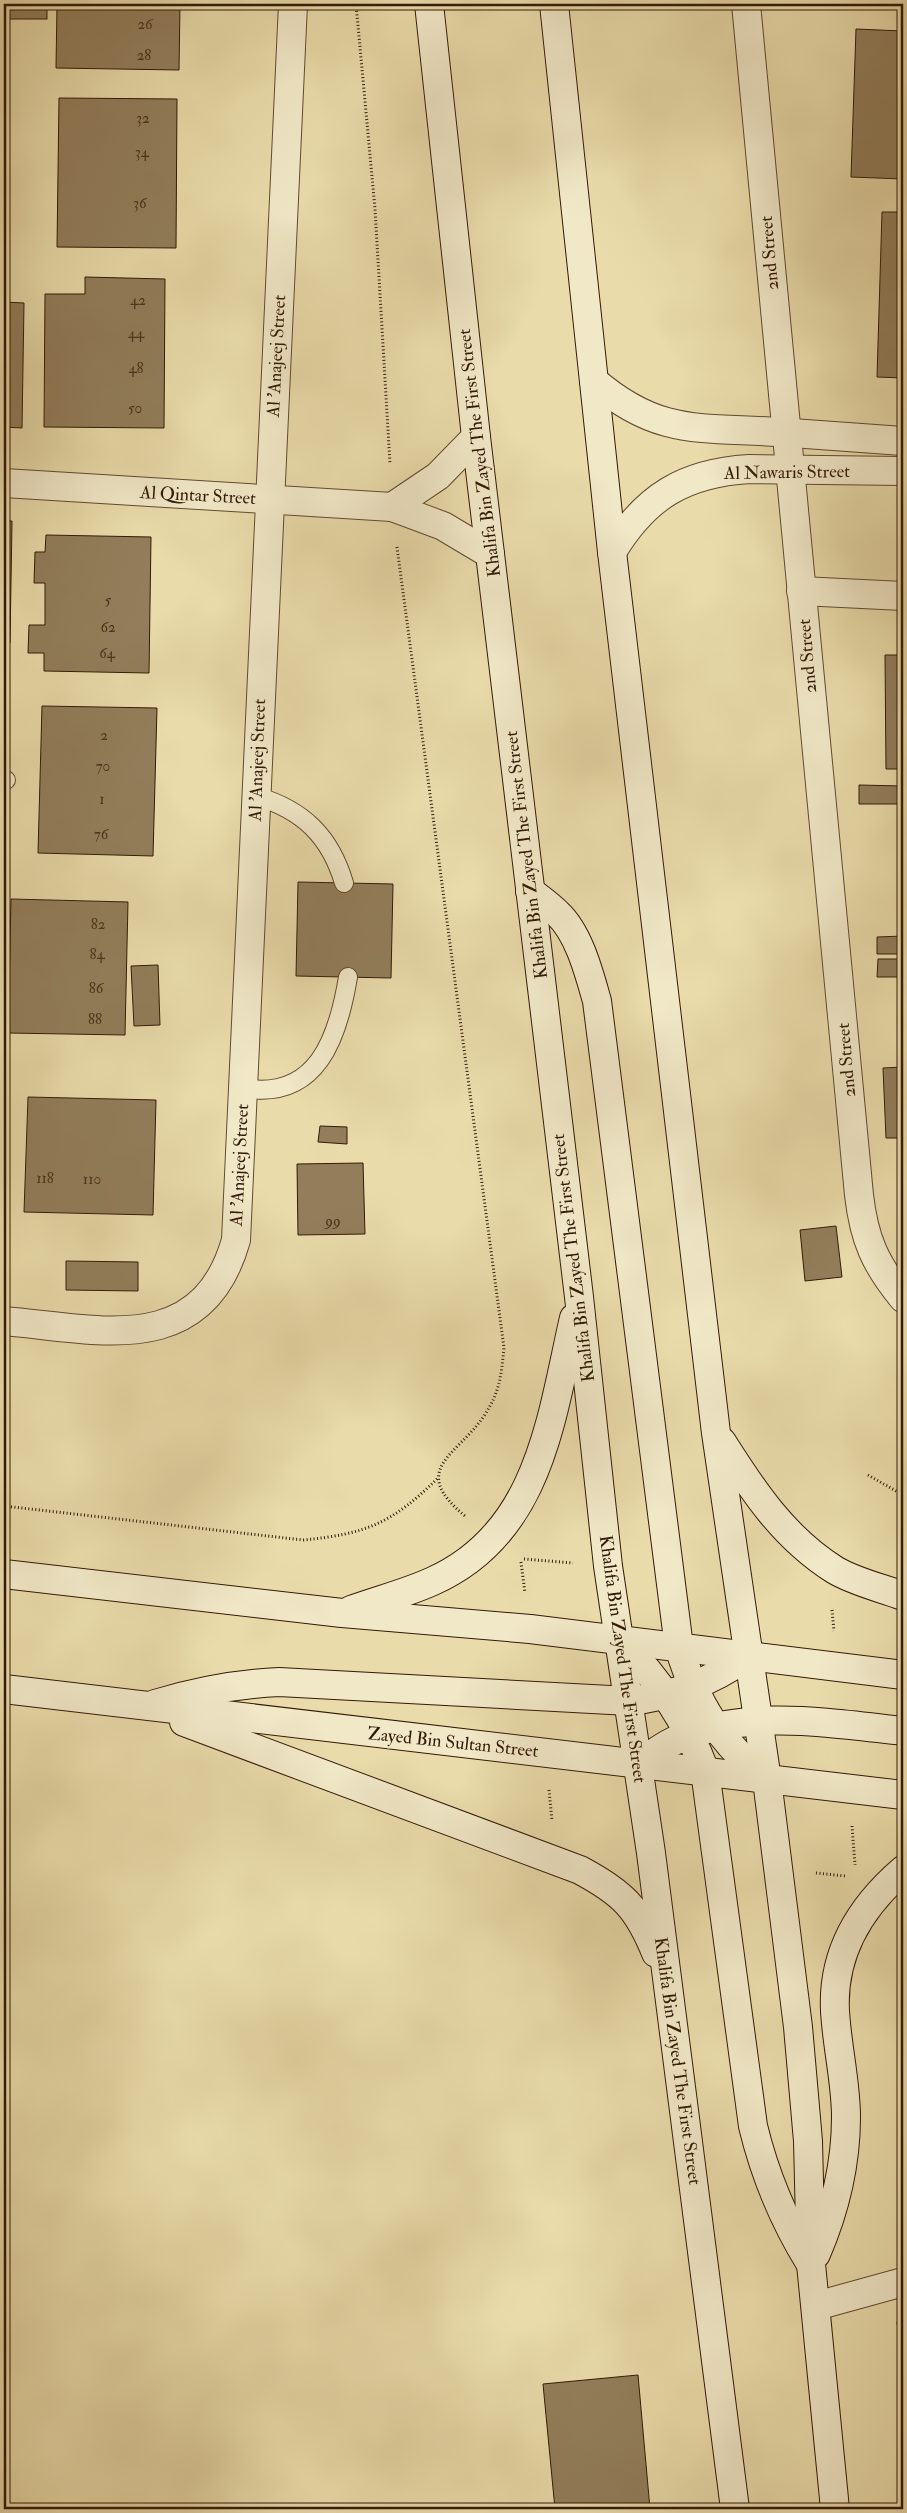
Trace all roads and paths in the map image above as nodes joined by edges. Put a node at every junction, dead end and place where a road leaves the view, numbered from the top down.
1 (293, 4) edge
2 (356, 4) edge
3 (428, 4) edge
4 (554, 4) edge
5 (746, 4) edge
6 (594, 381) junction
7 (786, 432) junction
8 (476, 437) junction
9 (903, 440) edge
10 (789, 470) junction
11 (903, 471) edge
12 (4, 484) edge
13 (268, 500) junction
14 (392, 507) junction
15 (612, 552) junction
16 (490, 554) junction
17 (801, 591) junction
18 (903, 596) edge
19 (256, 796) junction
20 (344, 883) dead end
21 (530, 891) junction
22 (348, 978) dead end
23 (243, 1088) junction
24 (579, 1297) junction
25 (903, 1298) edge
26 (4, 1320) edge
27 (716, 1433) junction
28 (868, 1475) dead end
29 (438, 1478) junction
30 (903, 1495) edge
31 (4, 1506) edge
32 (493, 1538) junction
33 (4, 1574) edge
34 (903, 1596) edge
35 (342, 1612) junction
36 (530, 1629) junction
37 (620, 1640) junction
38 (678, 1648) junction
39 (748, 1656) junction
40 (903, 1675) edge
41 (4, 1688) edge
42 (680, 1692) junction
43 (629, 1701) junction
44 (144, 1707) junction
45 (757, 1721) junction
46 (702, 1730) junction
47 (903, 1731) edge
48 (544, 1752) junction
49 (639, 1764) junction
50 (706, 1771) junction
51 (767, 1780) junction
52 (903, 1795) edge
53 (549, 1858) junction
54 (903, 1870) edge
55 (668, 1982) junction
56 (811, 2264) junction
57 (903, 2282) edge
58 (816, 2306) junction
59 (735, 2509) edge
60 (835, 2509) edge

1 - 13 main road, Al 'Anajeej Street
2 - 14 path
3 - 8 main road, Khalifa Bin Zayed The First Street
4 - 6 main road
5 - 7 main road, 2nd Street
6 - 7 main road, Al Nawaris Street
6 - 15 main road
7 - 9 main road, Al Nawaris Street
7 - 10 main road, 2nd Street
8 - 14 main road
8 - 16 main road, Khalifa Bin Zayed The First Street
10 - 11 main road, Al Nawaris Street
10 - 15 main road, Al Nawaris Street
10 - 17 main road, 2nd Street
12 - 13 main road, Al Qintar Street
13 - 14 main road, Al Qintar Street
13 - 19 main road, Al 'Anajeej Street
14 - 16 main road, Al Qintar Street
14 - 29 path
15 - 27 main road
16 - 21 main road, Khalifa Bin Zayed The First Street
17 - 18 main road
17 - 25 main road, 2nd Street
19 - 20 lane
19 - 23 main road, Al 'Anajeej Street
21 - 24 main road, Khalifa Bin Zayed The First Street
21 - 38 main road
22 - 23 lane
23 - 26 main road, Al 'Anajeej Street
24 - 32 main road
24 - 37 main road, Khalifa Bin Zayed The First Street
27 - 34 main road
27 - 39 main road
28 - 30 path
29 - 31 path
29 - 32 path
32 - 35 main road
32 - 36 path
33 - 35 main road
35 - 36 main road
36 - 37 main road
37 - 38 main road
37 - 42 main road
37 - 43 main road, Khalifa Bin Zayed The First Street
38 - 39 main road
38 - 42 main road
39 - 40 main road
39 - 42 main road
39 - 45 main road
41 - 44 main road, Zayed Bin Sultan Street
42 - 43 main road
42 - 46 main road
43 - 44 main road
43 - 49 main road, Khalifa Bin Zayed The First Street
44 - 48 main road, Zayed Bin Sultan Street
44 - 53 main road
45 - 46 main road
45 - 47 main road
45 - 51 main road
46 - 49 main road
46 - 50 main road
46 - 51 main road
48 - 49 main road, Zayed Bin Sultan Street
48 - 53 path
49 - 50 main road, Zayed Bin Sultan Street
49 - 55 main road, Khalifa Bin Zayed The First Street
50 - 51 main road, Zayed Bin Sultan Street
50 - 56 main road
51 - 52 main road, Zayed Bin Sultan Street
51 - 56 main road
53 - 55 main road
54 - 56 main road
55 - 59 main road, Khalifa Bin Zayed The First Street
56 - 58 main road
57 - 58 main road
58 - 60 main road

